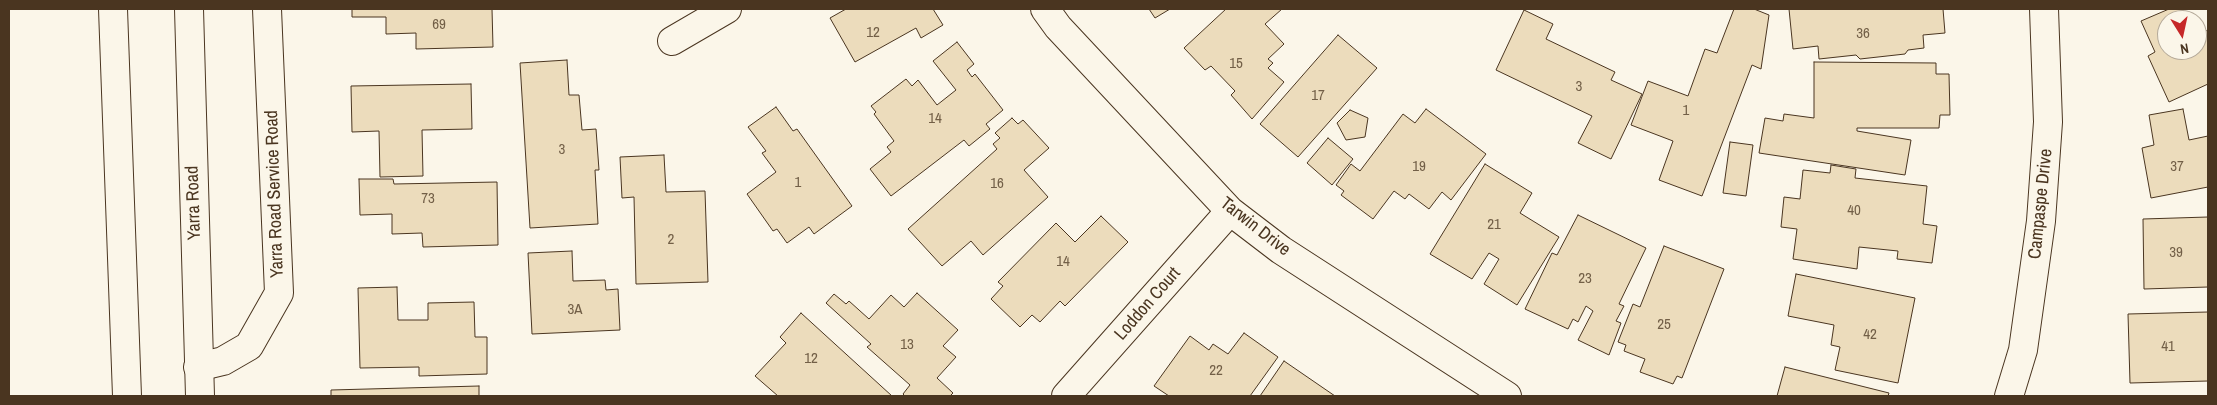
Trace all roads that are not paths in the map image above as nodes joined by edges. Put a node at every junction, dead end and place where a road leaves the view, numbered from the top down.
1 (113, 9) edge
2 (189, 9) edge
3 (267, 9) edge
4 (727, 9) edge
5 (1045, 9) edge
6 (2044, 9) edge
7 (672, 41) dead end
8 (1230, 211) junction
9 (198, 367) junction
10 (127, 396) edge
11 (200, 396) edge
12 (1066, 396) edge
13 (1507, 396) edge
14 (2010, 396) edge

1 - 10 street
2 - 9 street, Yarra Road
3 - 9 street, Yarra Road Service Road
4 - 7 street
5 - 8 street, Tarwin Drive
6 - 14 street, Campaspe Drive
8 - 12 street, Loddon Court
8 - 13 street, Tarwin Drive
9 - 11 street, Yarra Road

